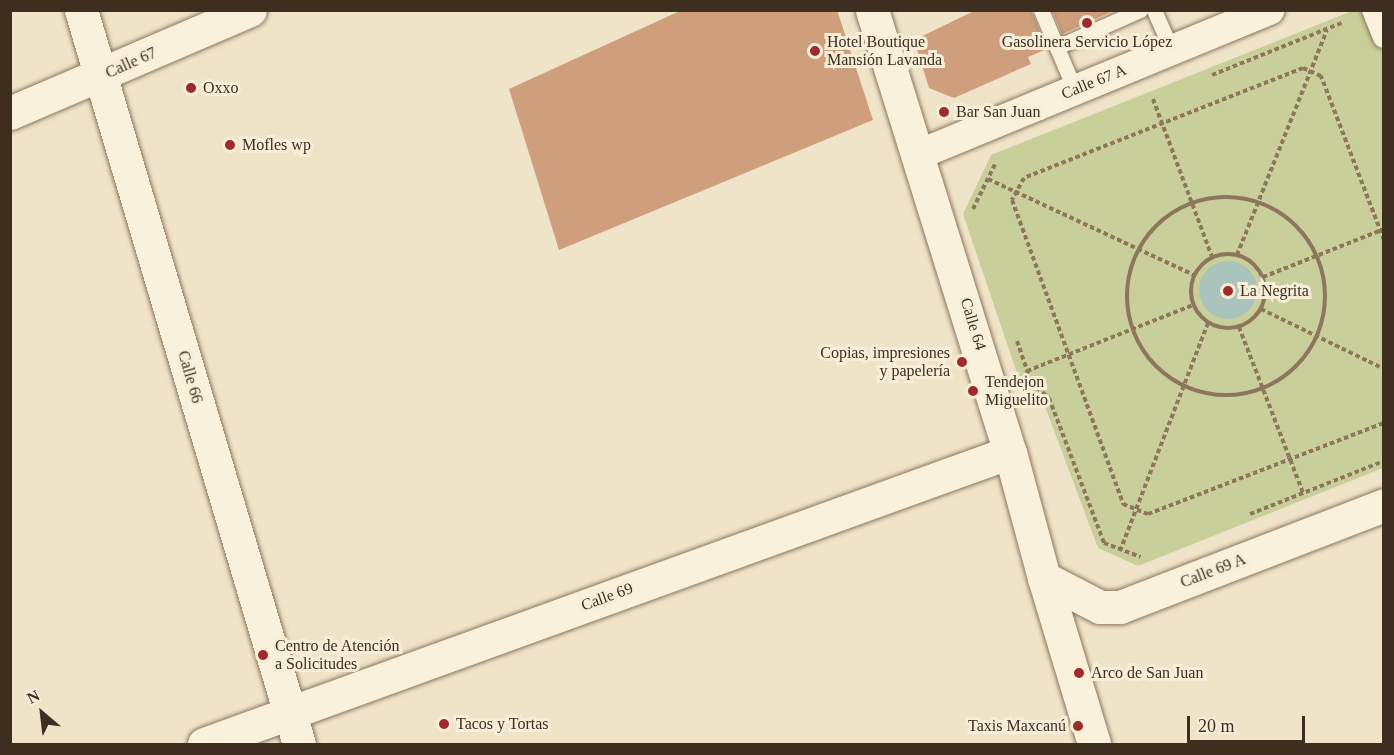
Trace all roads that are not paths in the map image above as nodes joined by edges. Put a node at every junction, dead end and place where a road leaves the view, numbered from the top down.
1 (81, 10) edge
2 (250, 10) edge
3 (872, 10) edge
4 (1041, 10) edge
5 (1140, 10) edge
6 (1154, 10) edge
7 (1269, 10) edge
8 (1374, 10) edge
9 (1383, 37) edge
10 (1057, 47) junction
11 (1172, 51) junction
12 (101, 76) junction
13 (1075, 90) junction
14 (10, 113) edge
15 (920, 154) junction
16 (1010, 452) junction
17 (1383, 505) edge
18 (1044, 578) junction
19 (289, 712) junction
20 (204, 744) edge
21 (299, 744) edge
22 (1094, 744) edge

1 - 12 street, Calle 66
2 - 12 street, Calle 67
3 - 15 street, Calle 64
4 - 10 lane
5 - 10 lane
6 - 11 lane
7 - 11 street, Calle 67 A
8 - 9 street
10 - 13 lane
11 - 13 street, Calle 67 A
12 - 14 street, Calle 67
12 - 19 street, Calle 66
13 - 15 street, Calle 67 A
15 - 16 street, Calle 64
16 - 18 street, Calle 64
16 - 19 street, Calle 69
17 - 18 street, Calle 69 A
18 - 22 street, Calle 64
19 - 20 street, Calle 69
19 - 21 street, Calle 66

